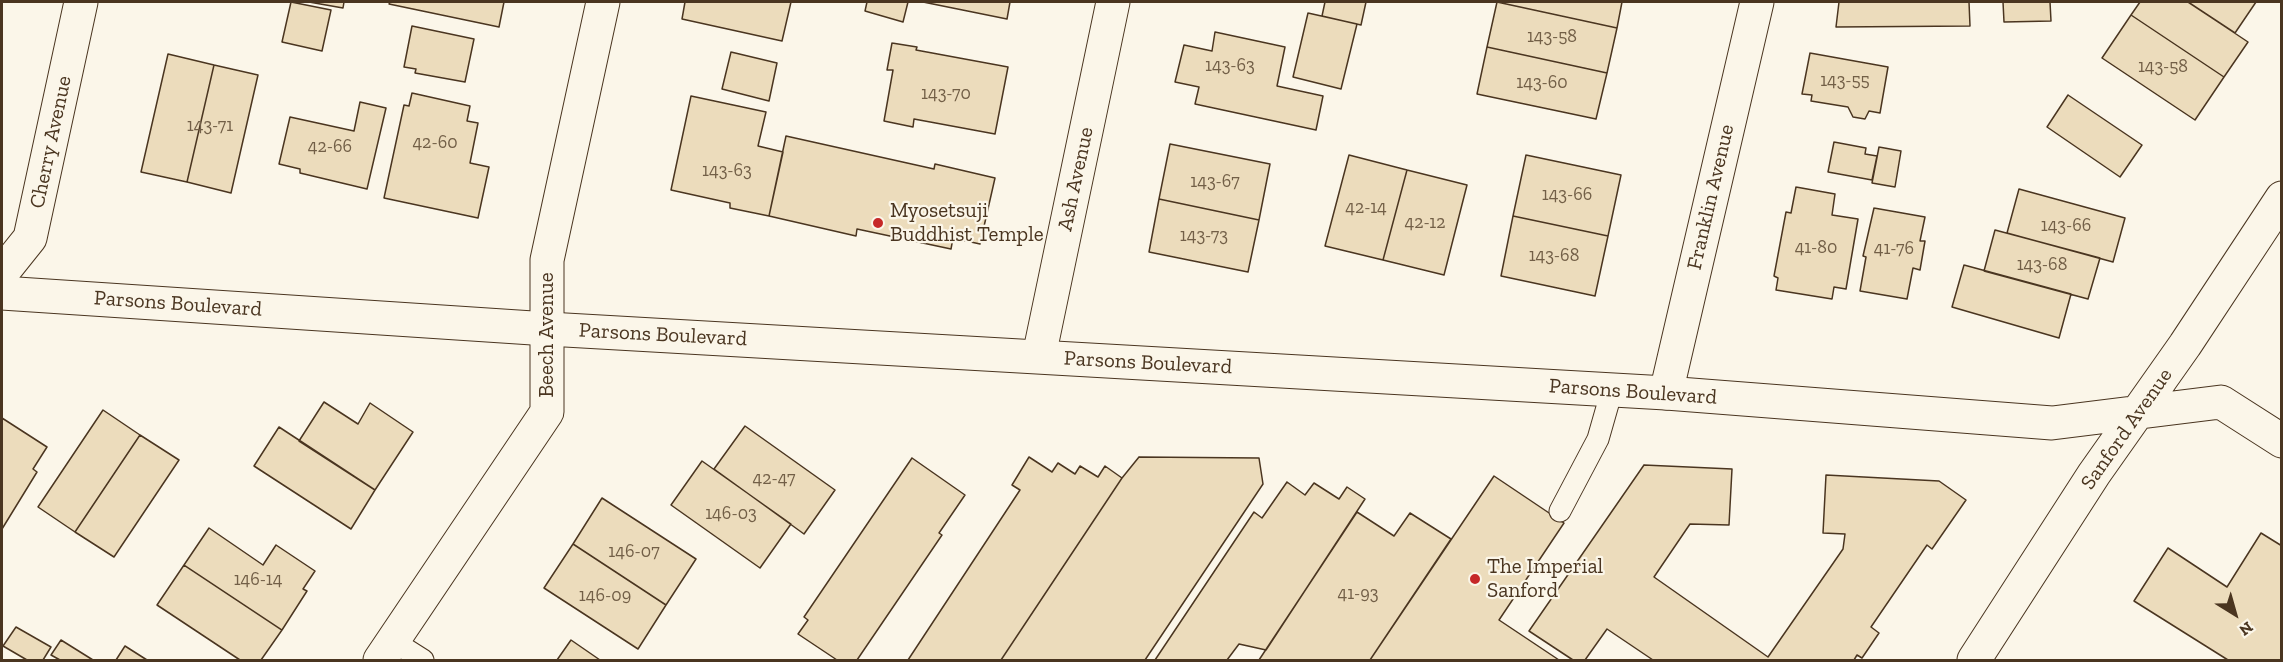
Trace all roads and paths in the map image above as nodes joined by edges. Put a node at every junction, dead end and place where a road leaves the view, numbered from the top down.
1 (81, 2) edge
2 (603, 2) edge
3 (1113, 2) edge
4 (1757, 2) edge
5 (2282, 198) edge
6 (2, 273) edge
7 (2, 293) edge
8 (548, 329) junction
9 (1038, 356) junction
10 (1612, 390) junction
11 (1666, 393) junction
12 (2138, 412) junction
13 (2282, 441) edge
14 (1560, 511) dead end
15 (386, 651) edge
16 (423, 660) edge
17 (1974, 660) edge

1 - 6 street, Cherry Avenue
2 - 8 street, Beech Avenue
3 - 9 street, Ash Avenue
4 - 11 street, Franklin Avenue
5 - 12 street, Sanford Avenue
7 - 8 street, Parsons Boulevard
8 - 9 street, Parsons Boulevard
8 - 15 street, Beech Avenue
9 - 10 street, Parsons Boulevard
10 - 11 street, Parsons Boulevard
10 - 14 lane
11 - 12 street, Parsons Boulevard
12 - 13 street, Parsons Boulevard
12 - 17 street, Sanford Avenue
15 - 16 lane

